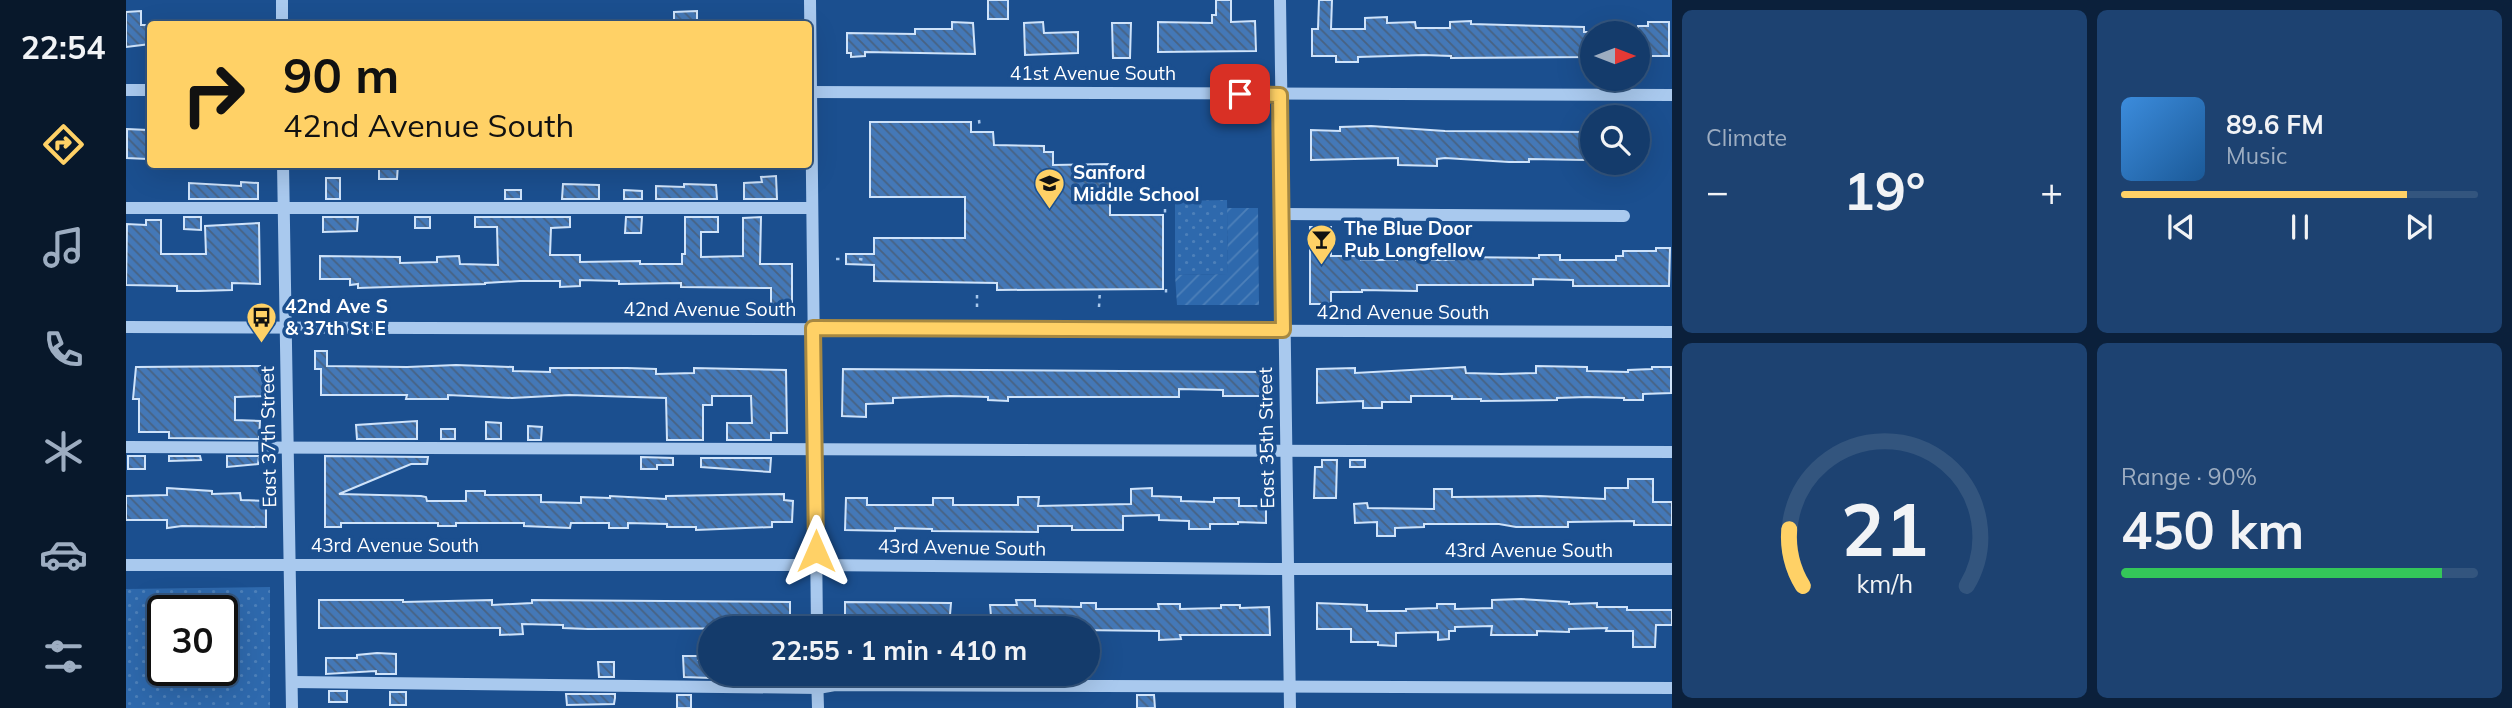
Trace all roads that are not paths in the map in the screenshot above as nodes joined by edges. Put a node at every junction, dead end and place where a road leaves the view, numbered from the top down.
1 (282, 0) edge
2 (810, 0) edge
3 (1280, 0) edge
4 (282, 21) edge
5 (810, 21) edge
6 (126, 90) edge
7 (147, 90) edge
8 (812, 92) edge
9 (1280, 95) junction
10 (1672, 95) edge
11 (284, 168) edge
12 (811, 168) edge
13 (126, 208) edge
14 (811, 208) junction
15 (283, 209) junction
16 (1282, 214) junction
17 (1624, 216) dead end
18 (126, 327) edge
19 (285, 328) junction
20 (813, 328) junction
21 (1283, 330) junction
22 (1672, 332) edge
23 (126, 447) edge
24 (288, 448) junction
25 (815, 449) junction
26 (1286, 450) junction
27 (1672, 452) edge
28 (126, 565) edge
29 (289, 565) junction
30 (816, 565) junction
31 (1287, 569) junction
32 (1672, 569) edge
33 (817, 616) edge
34 (292, 682) junction
35 (1290, 687) junction
36 (818, 688) junction
37 (1672, 688) edge
38 (292, 708) edge
39 (818, 708) edge
40 (1290, 708) edge

1 - 4 street
2 - 5 street
3 - 9 street, East 35th Street
6 - 7 street
8 - 9 street, 41st Avenue South
9 - 10 street, 41st Avenue South
9 - 16 street, East 35th Street
11 - 15 street, East 37th Street
12 - 14 street
13 - 15 street
14 - 15 street
14 - 20 street
15 - 19 street, East 37th Street
16 - 17 street
16 - 21 street, East 35th Street
18 - 19 street, 42nd Avenue South
19 - 20 street, 42nd Avenue South
19 - 24 street, East 37th Street
20 - 21 street, 42nd Avenue South
20 - 25 street
21 - 22 street, 42nd Avenue South
21 - 26 street, East 35th Street
23 - 24 street
24 - 25 street
24 - 29 street, East 37th Street
25 - 26 street
25 - 30 street
26 - 27 street
26 - 31 street, East 35th Street
28 - 29 street, 43rd Avenue South
29 - 30 street, 43rd Avenue South
29 - 34 street, East 37th Street
30 - 31 street, 43rd Avenue South
30 - 33 street
31 - 32 street, 43rd Avenue South
31 - 35 street, East 35th Street
34 - 36 street
34 - 38 street, East 37th Street
35 - 36 street
35 - 37 street
35 - 40 street, East 35th Street
36 - 39 street

